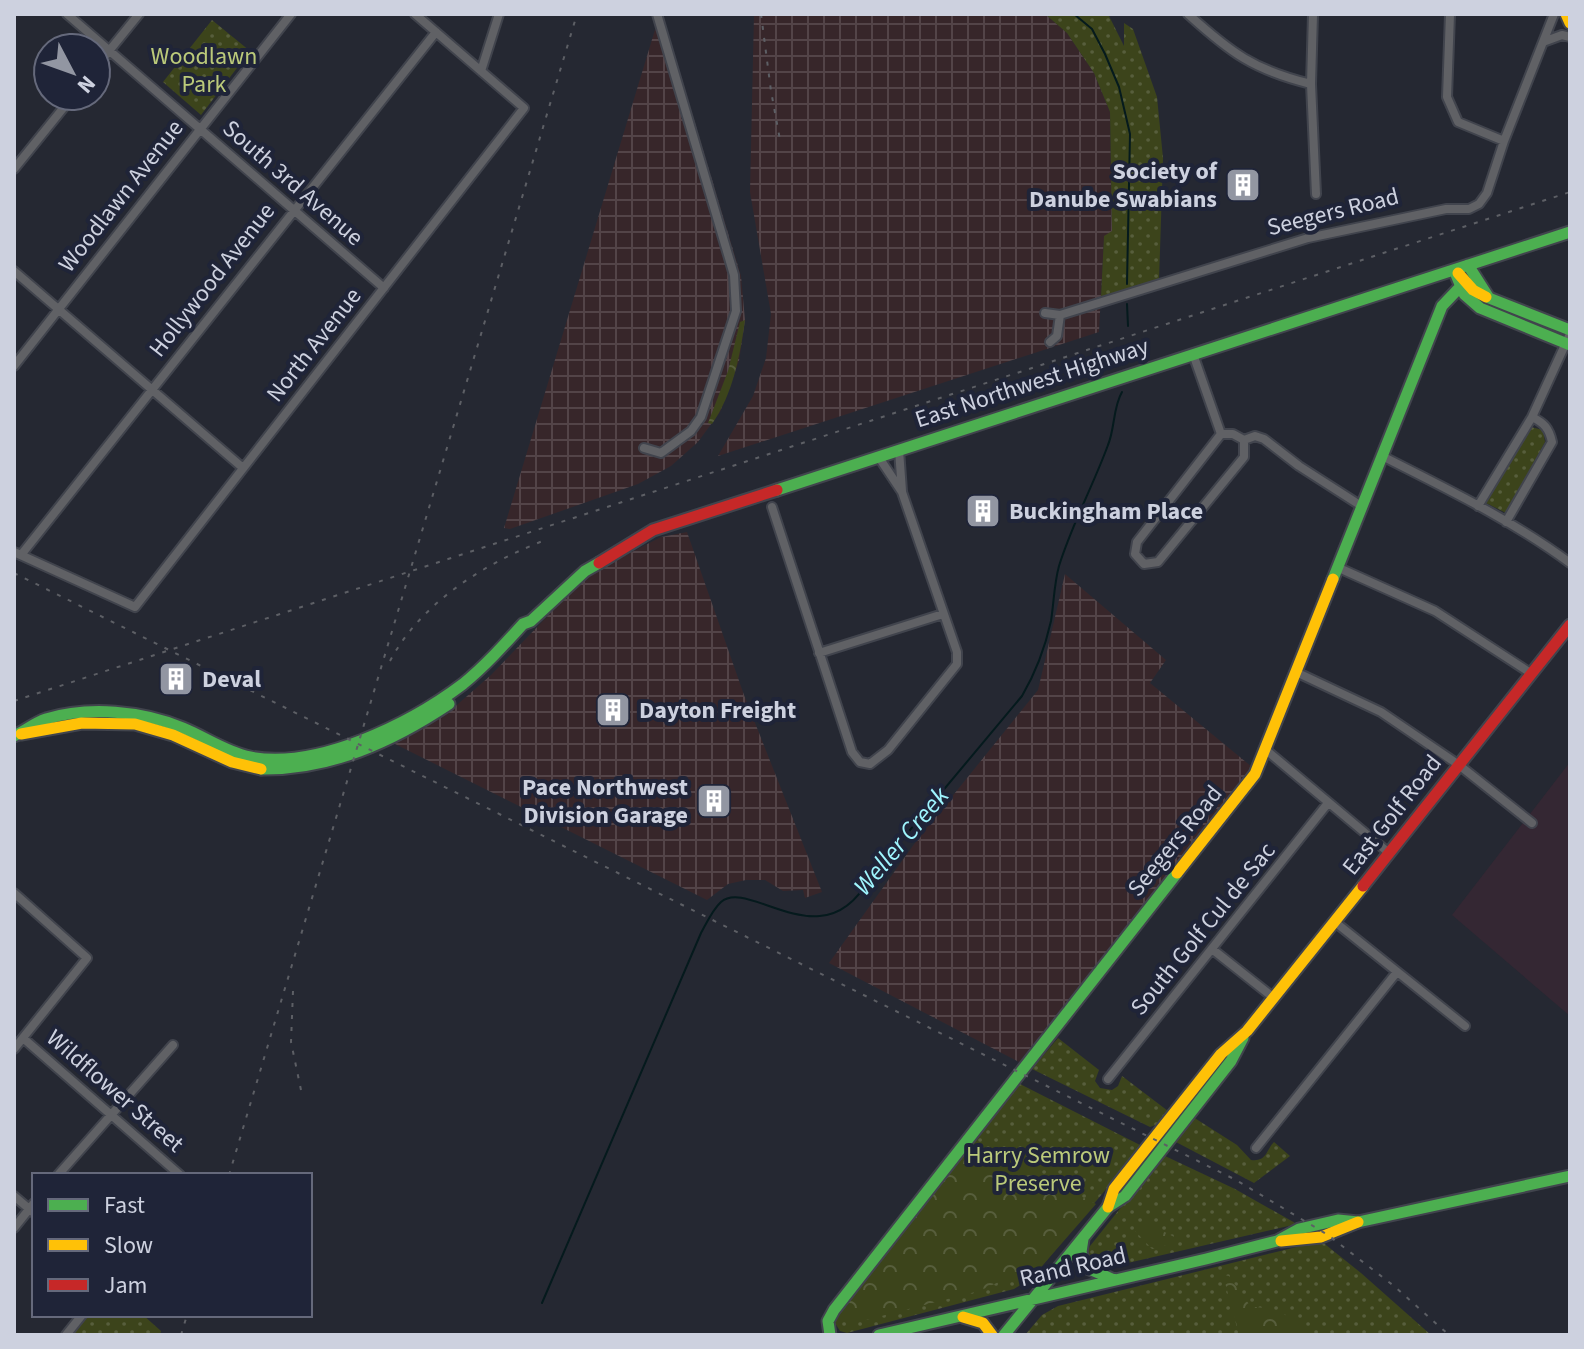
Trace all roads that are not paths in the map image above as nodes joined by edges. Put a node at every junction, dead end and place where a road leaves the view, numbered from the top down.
1 (67, 14) edge
2 (139, 14) edge
3 (291, 14) edge
4 (415, 14) edge
5 (499, 14) edge
6 (657, 14) edge
7 (1188, 14) edge
8 (1313, 14) edge
9 (1450, 14) edge
10 (1554, 14) edge
11 (1566, 14) edge
12 (1570, 23) edge
13 (87, 32) edge
14 (436, 32) junction
15 (1570, 37) edge
16 (1543, 42) junction
17 (112, 47) edge
18 (112, 54) edge
19 (481, 71) junction
20 (1311, 84) junction
21 (60, 112) edge
22 (200, 129) junction
23 (1504, 141) junction
24 (14, 169) edge
25 (1316, 194) dead end
26 (293, 210) junction
27 (1570, 232) edge
28 (1468, 265) junction
29 (1454, 270) junction
30 (14, 271) edge
31 (1461, 286) junction
32 (384, 288) junction
33 (1489, 298) junction
34 (1469, 299) junction
35 (1442, 306) junction
36 (57, 309) junction
37 (1045, 313) dead end
38 (1060, 315) junction
39 (1569, 338) edge
40 (1050, 342) dead end
41 (1193, 354) junction
42 (14, 366) edge
43 (151, 389) junction
44 (1532, 417) junction
45 (1221, 434) junction
46 (1244, 440) junction
47 (644, 448) dead end
48 (899, 450) junction
49 (878, 456) junction
50 (1382, 456) junction
51 (243, 468) junction
52 (902, 492) junction
53 (1478, 506) junction
54 (772, 507) dead end
55 (1363, 507) junction
56 (1506, 522) junction
57 (18, 553) edge
58 (1570, 563) edge
59 (1339, 568) junction
60 (943, 614) junction
61 (1570, 625) edge
62 (819, 653) junction
63 (1298, 673) junction
64 (1532, 674) junction
65 (17, 735) edge
66 (1266, 750) junction
67 (1459, 765) junction
68 (1328, 803) junction
69 (1532, 823) dead end
70 (1389, 853) junction
71 (14, 893) edge
72 (1335, 922) junction
73 (1212, 949) junction
74 (1397, 972) junction
75 (1274, 998) junction
76 (1465, 1026) dead end
77 (23, 1038) junction
78 (173, 1045) dead end
79 (14, 1049) edge
80 (1108, 1079) dead end
81 (111, 1114) junction
82 (1256, 1148) dead end
83 (60, 1173) edge
84 (178, 1173) edge
85 (1570, 1176) edge
86 (14, 1196) edge
87 (32, 1208) edge
88 (14, 1228) edge
89 (1083, 1238) junction
90 (1114, 1280) junction
91 (1033, 1299) junction
92 (960, 1316) junction
93 (80, 1317) edge
94 (66, 1335) edge
95 (830, 1335) edge
96 (879, 1335) edge
97 (992, 1335) edge
98 (1004, 1335) edge

1 - 13 street, South 3rd Avenue
2 - 17 street
3 - 22 street, Woodlawn Avenue
4 - 14 street
5 - 19 street
6 - 47 street
7 - 20 street
8 - 20 street
9 - 23 street
10 - 16 street, Seegers Road
11 - 12 main road
14 - 19 street
14 - 26 street, Hollywood Avenue
15 - 16 street
16 - 23 street, Seegers Road
18 - 22 street, South 3rd Avenue
19 - 32 street, North Avenue
20 - 25 street
21 - 24 street
22 - 26 street, South 3rd Avenue
22 - 36 street, Woodlawn Avenue
23 - 38 street, Seegers Road
26 - 32 street, South 3rd Avenue
26 - 43 street, Hollywood Avenue
27 - 28 main road, East Northwest Highway
28 - 29 main road, East Northwest Highway
28 - 33 main road
29 - 31 main road
29 - 33 main road
29 - 41 main road, East Northwest Highway
30 - 36 street
31 - 34 main road
31 - 35 main road, Seegers Road
32 - 51 street, North Avenue
33 - 39 main road
34 - 35 main road
34 - 39 main road
35 - 50 main road, Seegers Road
36 - 42 street, Woodlawn Avenue
36 - 43 street
37 - 38 street
38 - 40 street
39 - 44 street
41 - 45 street
41 - 48 main road, East Northwest Highway
43 - 51 street
43 - 57 street, Hollywood Avenue
44 - 53 street
44 - 56 street
45 - 46 street
45 - 46 street
46 - 55 street
48 - 49 main road, East Northwest Highway
48 - 52 street
49 - 52 street
49 - 65 main road, East Northwest Highway
50 - 53 street
50 - 55 main road, Seegers Road
51 - 57 street, North Avenue
52 - 60 street
53 - 56 street
54 - 62 street
55 - 59 main road, Seegers Road
56 - 58 street
59 - 63 main road, Seegers Road
59 - 64 street
60 - 62 street
60 - 62 street
61 - 64 main road, East Golf Road
63 - 66 main road, Seegers Road
63 - 67 street
64 - 67 main road, East Golf Road
66 - 68 street
66 - 95 main road, Seegers Road
67 - 69 street
67 - 70 main road, East Golf Road
68 - 70 street
68 - 73 street, South Golf Cul de Sac
70 - 72 main road, East Golf Road
71 - 77 street
72 - 74 street
72 - 75 main road, East Golf Road
73 - 75 street
73 - 80 street, South Golf Cul de Sac
74 - 76 street
74 - 82 street
75 - 89 main road, East Golf Road
77 - 79 street
77 - 81 street, Wildflower Street
78 - 81 street
81 - 83 street
81 - 84 street, Wildflower Street
85 - 90 main road, Rand Road
86 - 87 street
87 - 88 street
89 - 90 main road
89 - 91 main road, East Golf Road
90 - 91 main road, Rand Road
91 - 92 main road, Rand Road
91 - 98 main road, East Golf Road
92 - 96 main road, Rand Road
92 - 97 main road
93 - 94 street

